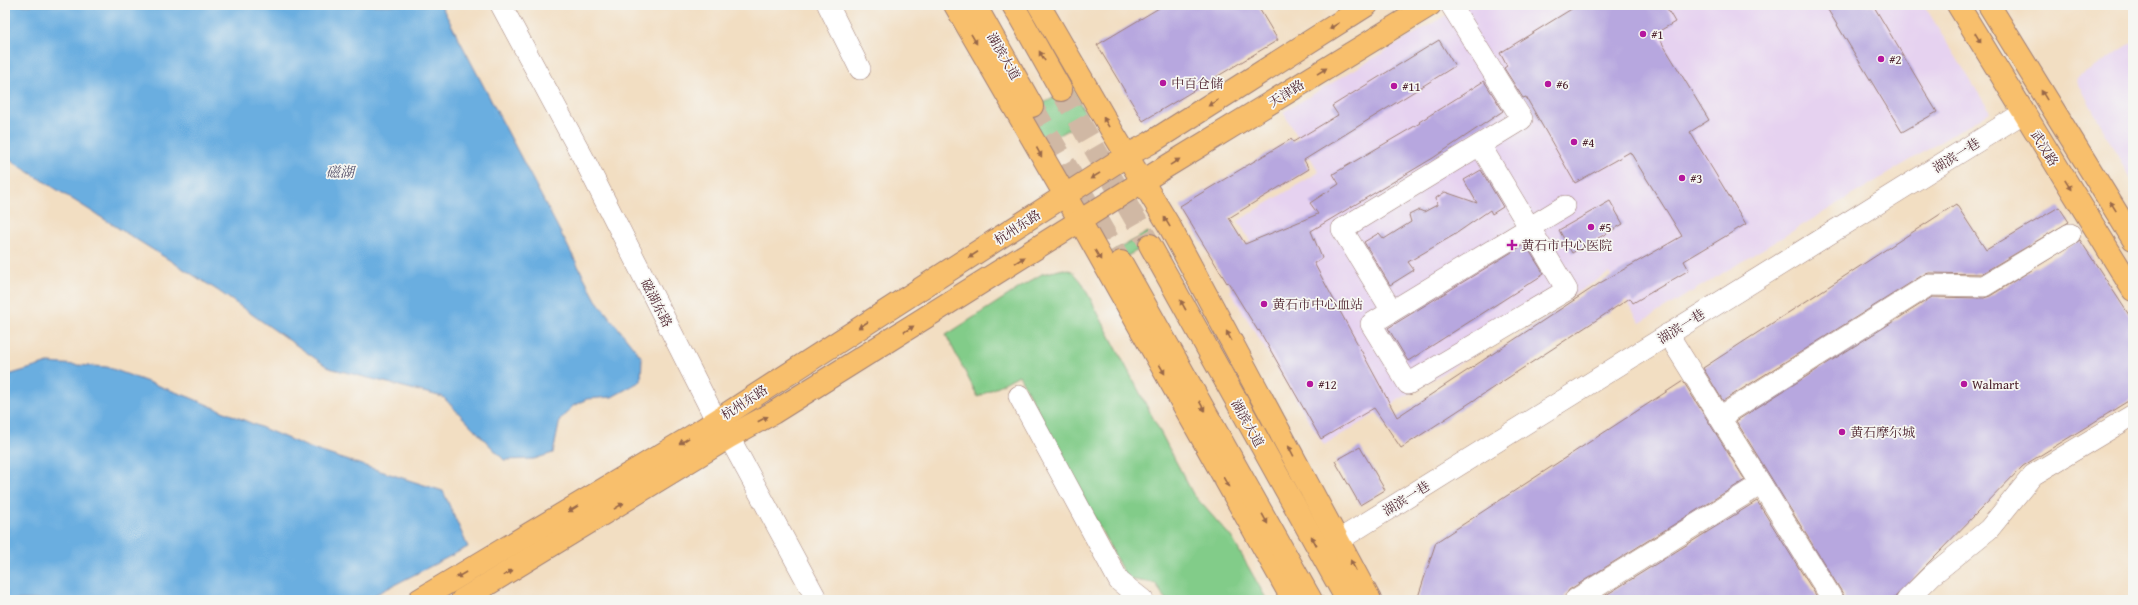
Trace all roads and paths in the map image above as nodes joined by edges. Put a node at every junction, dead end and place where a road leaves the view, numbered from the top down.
1 (501, 5) edge
2 (828, 5) edge
3 (955, 5) edge
4 (975, 5) edge
5 (1013, 5) edge
6 (1039, 5) edge
7 (1367, 5) edge
8 (1430, 5) edge
9 (1451, 5) edge
10 (1958, 5) edge
11 (1989, 5) edge
12 (860, 69) dead end
13 (1061, 90) tunnel mouth
14 (1032, 106) tunnel mouth
15 (2023, 113) junction
16 (1480, 145) junction
17 (1126, 156) junction
18 (1142, 182) junction
19 (1064, 196) junction
20 (1565, 206) dead end
21 (1080, 221) junction
22 (1529, 227) junction
23 (2070, 234) dead end
24 (2133, 239) edge
25 (1150, 245) tunnel mouth
26 (1121, 262) tunnel mouth
27 (2133, 290) edge
28 (1392, 311) junction
29 (1668, 334) junction
30 (1019, 396) dead end
31 (2133, 415) edge
32 (1720, 417) junction
33 (716, 420) junction
34 (729, 437) junction
35 (1761, 484) junction
36 (1339, 540) junction
37 (419, 600) edge
38 (462, 600) edge
39 (817, 600) edge
40 (1143, 600) edge
41 (1293, 600) edge
42 (1311, 600) edge
43 (1347, 600) edge
44 (1370, 600) edge
45 (1575, 600) edge
46 (1833, 600) edge
47 (1907, 600) edge

1 - 33 street, 磁湖东路
2 - 12 street
3 -> 19 main road
4 - 14 main road, 湖滨大道
13 -> 5 main road
17 -> 6 main road
7 -> 17 main road
18 -> 8 main road, 天津路
9 - 16 street
10 -> 15 main road, 武汉路
24 -> 11 main road, 武汉路
15 -> 27 main road, 武汉路
15 - 29 street, 湖滨一巷
16 - 22 street
16 - 28 street
17 - 18 main road
17 -> 19 main road, 杭州东路
18 - 21 main road, 天津路
36 -> 18 main road
19 - 21 main road
19 -> 33 main road, 杭州东路
20 - 22 street
34 -> 21 main road, 杭州东路
21 -> 41 main road
22 - 28 street
22 - 28 street
23 - 32 street
43 -> 25 main road, 湖滨大道
26 -> 42 main road
29 - 32 street
29 - 36 street, 湖滨一巷
30 - 40 street
31 - 47 street
32 - 35 street
33 - 34 street, 磁湖东路
33 -> 37 main road, 杭州东路
38 -> 34 main road, 杭州东路
34 - 39 street, 磁湖东路
35 - 45 street
35 - 46 street
44 -> 36 main road

